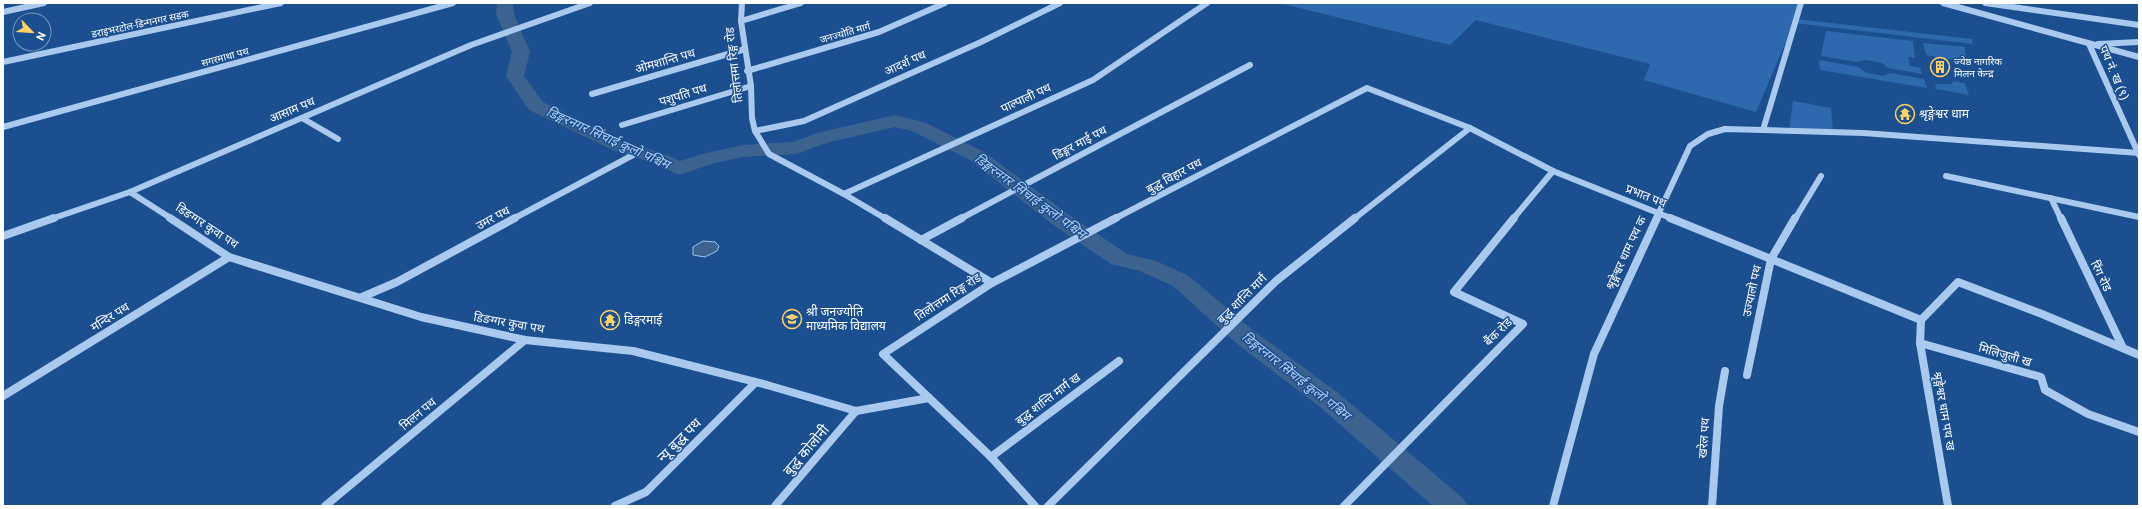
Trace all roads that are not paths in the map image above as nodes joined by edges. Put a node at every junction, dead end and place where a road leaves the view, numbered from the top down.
1 (44, 3) edge
2 (281, 3) edge
3 (453, 3) edge
4 (590, 3) edge
5 (742, 3) edge
6 (801, 3) edge
7 (945, 3) edge
8 (1060, 3) edge
9 (1207, 3) edge
10 (1801, 3) edge
11 (1942, 3) edge
12 (1985, 3) edge
13 (3, 12) edge
14 (741, 21) junction
15 (2139, 25) edge
16 (2139, 42) edge
17 (2090, 44) junction
18 (745, 49) junction
19 (2139, 57) edge
20 (3, 62) edge
21 (1250, 65) dead end
22 (747, 71) junction
23 (751, 86) junction
24 (1367, 88) joint
25 (592, 94) dead end
26 (302, 118) junction
27 (622, 125) dead end
28 (3, 127) edge
29 (1470, 128) junction
30 (755, 130) junction
31 (1763, 130) junction
32 (338, 139) dead end
33 (2139, 154) edge
34 (633, 155) dead end
35 (1553, 171) junction
36 (1821, 176) dead end
37 (1946, 176) dead end
38 (130, 192) junction
39 (844, 194) junction
40 (2051, 198) junction
41 (1658, 213) junction
42 (2139, 217) edge
43 (3, 236) edge
44 (921, 240) junction
45 (229, 257) junction
46 (1771, 259) junction
47 (992, 283) junction
48 (362, 298) junction
49 (1921, 320) junction
50 (525, 340) junction
51 (1920, 343) junction
52 (2123, 348) junction
53 (2139, 355) edge
54 (1119, 361) dead end
55 (1725, 371) dead end
56 (1747, 375) dead end
57 (755, 383) junction
58 (3, 396) edge
59 (929, 398) junction
60 (856, 411) junction
61 (2139, 432) edge
62 (991, 457) junction
63 (325, 506) edge
64 (615, 506) edge
65 (775, 506) edge
66 (1035, 506) edge
67 (1048, 506) edge
68 (1344, 506) edge
69 (1553, 506) edge
70 (1712, 506) edge
71 (1948, 506) edge

1 - 13 street
2 - 20 street, डराइभरटोल-डिन्गनगर सडक
3 - 28 street, सगरमाथा पथ
4 - 26 street, आसाम पथ
5 - 14 street, तिलोत्तमा रिङ्ग रोड
6 - 14 street
7 - 22 street, जनज्योति मार्ग
8 - 30 street, आदर्श पथ
9 - 39 street, पाल्पाली पथ
10 - 31 street
11 - 17 street
12 - 15 street
14 - 18 street, तिलोत्तमा रिङ्ग रोड
16 - 17 street
17 - 19 street
17 - 33 street, पथ नं. ख (९)
18 - 22 street, तिलोत्तमा रिङ्ग रोड
18 - 25 street, ओमशान्ति पथ
21 - 44 street, डिङ्गर माई पथ
22 - 23 street, तिलोत्तमा रिङ्ग रोड
23 - 27 street, पशुपति पथ
23 - 30 street, तिलोत्तमा रिङ्ग रोड
24 - 29 street, प्रभात पथ
24 - 47 street, बुद्ध विहार पथ
26 - 32 street
26 - 38 street, आसाम पथ
29 - 35 street, प्रभात पथ
29 - 67 street, बुद्ध शान्ति मार्ग
30 - 39 street, तिलोत्तमा रिङ्ग रोड
31 - 33 street, श्रृङ्गेश्वर धाम पथ क
31 - 41 street, श्रृङ्गेश्वर धाम पथ क
34 - 48 street, उमर पथ
35 - 41 street, प्रभात पथ
35 - 68 street, बैंक रोड
36 - 46 street, उज्यालो पथ
37 - 40 street
38 - 43 street, आसाम पथ
38 - 45 street, डिङग्गर कुवा पथ
39 - 44 street, तिलोत्तमा रिङ्ग रोड
40 - 42 street
40 - 52 street, रिंग रोड
41 - 46 street, प्रभात पथ
41 - 69 street, श्रृङ्गेश्वर धाम पथ क
44 - 47 street, तिलोत्तमा रिङ्ग रोड
45 - 48 street, डिङग्गर कुवा पथ
45 - 58 street, मन्दिर पथ
46 - 49 street, प्रभात पथ
46 - 56 street, उज्यालो पथ
47 - 59 street, तिलोत्तमा रिङ्ग रोड
48 - 50 street, डिङग्गर कुवा पथ
49 - 51 street, श्रृङ्गेश्वर धाम पथ ख
49 - 52 street
50 - 57 street, डिङग्गर कुवा पथ
50 - 63 street, मिलन पथ
51 - 61 street, मिलिजुली ख
51 - 71 street, श्रृङ्गेश्वर धाम पथ ख
52 - 53 street
54 - 62 street, बुद्ध शान्ति मार्ग ख
55 - 70 street, खरेल पथ
57 - 60 street, डिङग्गर कुवा पथ
57 - 64 street, न्यू बुद्ध पथ
59 - 60 street, डिङग्गर कुवा पथ
59 - 62 street, तिलोत्तमा रिङ्ग रोड
60 - 65 street, बुद्ध कोलोनी
62 - 66 street, तिलोत्तमा रिङ्ग रोड

